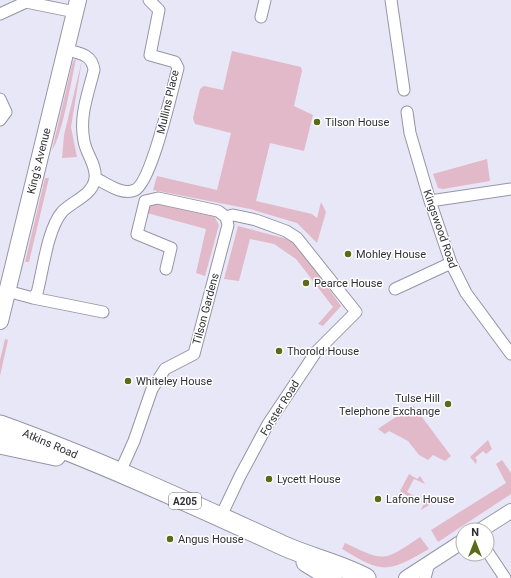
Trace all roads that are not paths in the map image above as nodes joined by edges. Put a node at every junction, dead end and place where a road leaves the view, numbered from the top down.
1 (149, 0) edge
2 (265, 0) edge
3 (390, 0) edge
4 (77, 6) edge
5 (0, 14) edge
6 (262, 17) dead end
7 (66, 50) junction
8 (404, 90) dead end
9 (0, 99) edge
10 (407, 112) dead end
11 (0, 120) edge
12 (95, 178) junction
13 (511, 192) edge
14 (430, 201) junction
15 (226, 216) junction
16 (451, 263) junction
17 (166, 269) dead end
18 (395, 289) dead end
19 (8, 291) junction
20 (34, 298) junction
21 (103, 312) dead end
22 (0, 321) edge
23 (511, 354) edge
24 (0, 425) edge
25 (0, 444) edge
26 (99, 465) junction
27 (120, 472) junction
28 (511, 512) edge
29 (221, 516) junction
30 (494, 522) edge
31 (455, 546) edge
32 (286, 547) junction
33 (494, 562) edge
34 (429, 563) junction
35 (332, 578) edge
36 (366, 578) edge
37 (406, 578) edge
38 (424, 578) edge
39 (505, 578) edge

1 - 12 street, Mullins Place
2 - 6 street
3 - 8 street
4 - 5 street
4 - 7 main road, King's Avenue
7 - 12 street
7 - 19 main road, King's Avenue
9 - 11 street
10 - 14 street, Kingswood Road
12 - 20 street
13 - 14 street
14 - 16 street, Kingswood Road
15 - 17 street
15 - 27 street, Tilson Gardens
15 - 29 street, Forster Road
16 - 18 street
16 - 23 street, Kingswood Road
19 - 20 street
19 - 22 main road, King's Avenue
20 - 21 street
24 - 26 highway, Atkins Road / A205
25 - 26 highway, Atkins Road / A205
26 - 27 highway, Atkins Road / A205
27 - 29 highway, Atkins Road / A205
28 - 30 street
29 - 32 highway, Atkins Road / A205
31 - 34 street
32 - 35 highway, Atkins Road / A205
32 - 36 highway, Atkins Road / A205
33 - 39 street
34 - 37 street
34 - 38 street

